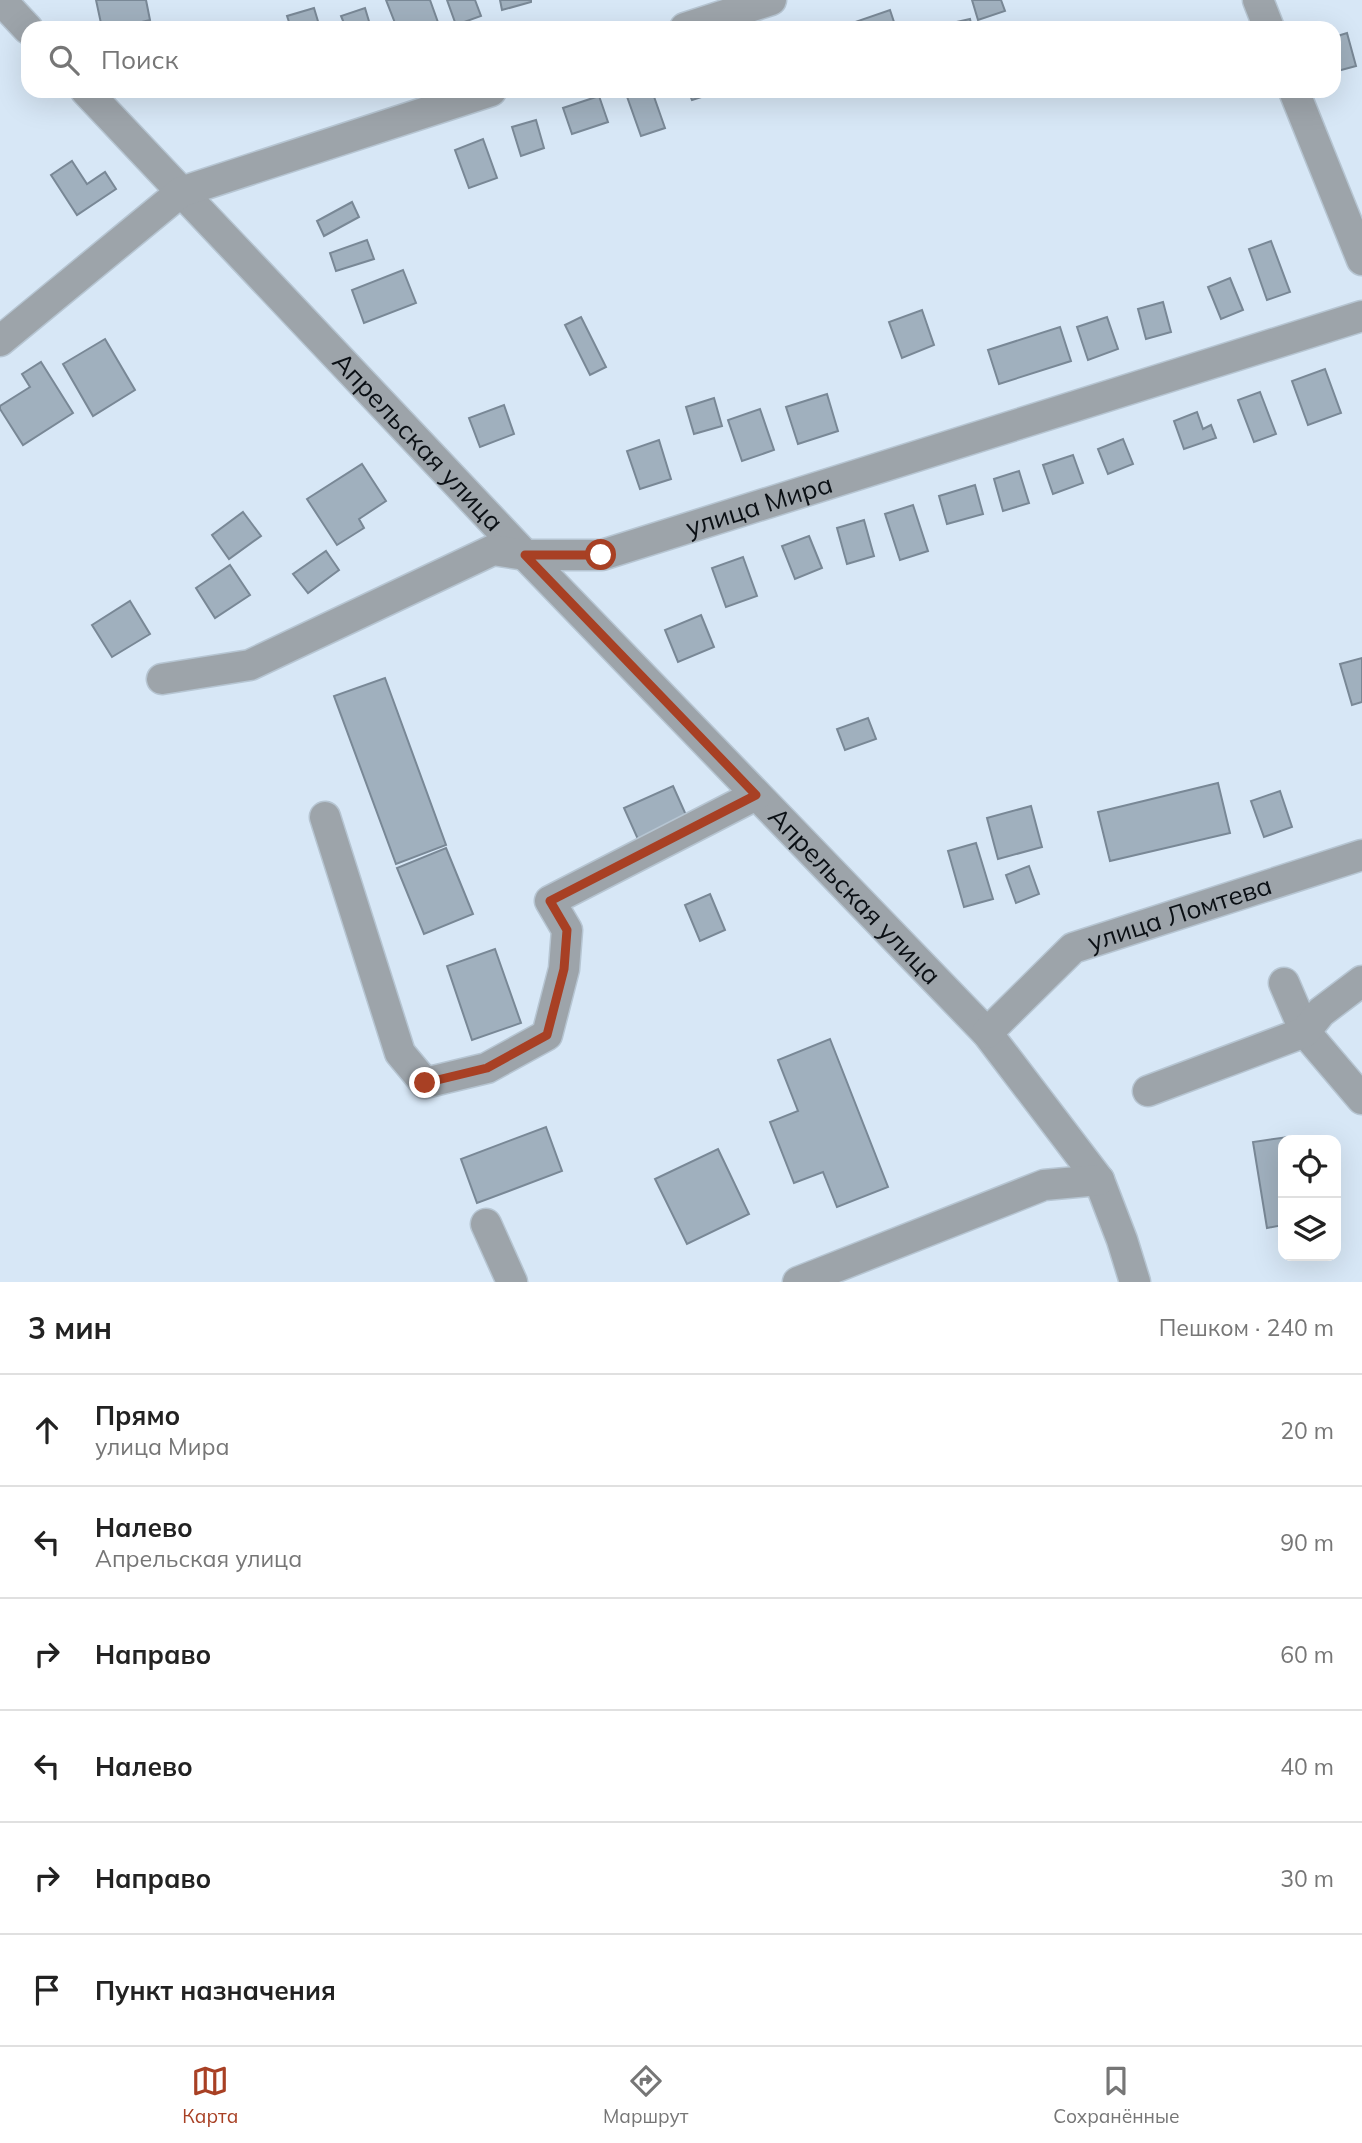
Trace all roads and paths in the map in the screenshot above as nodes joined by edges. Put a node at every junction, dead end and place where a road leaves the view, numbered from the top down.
1 (1, 0) edge
2 (771, 0) edge
3 (1258, 0) edge
4 (21, 21) edge
5 (706, 21) edge
6 (1266, 21) edge
7 (93, 98) edge
8 (469, 98) edge
9 (1297, 98) edge
10 (180, 192) junction
11 (1362, 260) edge
12 (1362, 316) edge
13 (0, 341) edge
14 (525, 555) junction
15 (162, 679) dead end
16 (756, 795) junction
17 (325, 817) dead end
18 (1362, 855) edge
19 (1362, 982) edge
20 (1284, 983) dead end
21 (1305, 1032) junction
22 (987, 1033) junction
23 (1148, 1091) dead end
24 (1362, 1099) edge
25 (1099, 1180) junction
26 (486, 1224) dead end
27 (512, 1282) edge
28 (798, 1282) edge
29 (1135, 1282) edge

1 - 4 street
2 - 5 street
3 - 6 street
7 - 10 street, Апрельская улица
8 - 10 street
9 - 11 street
10 - 13 street
10 - 14 street, Апрельская улица
12 - 14 street, улица Мира
14 - 15 street, улица Мира
14 - 16 street, Апрельская улица
16 - 17 street
16 - 22 street, Апрельская улица
18 - 22 street, улица Ломтева
19 - 21 street
20 - 21 street
21 - 23 street
21 - 24 street
22 - 25 street, Апрельская улица
25 - 28 street
25 - 29 street, Апрельская улица
26 - 27 street

